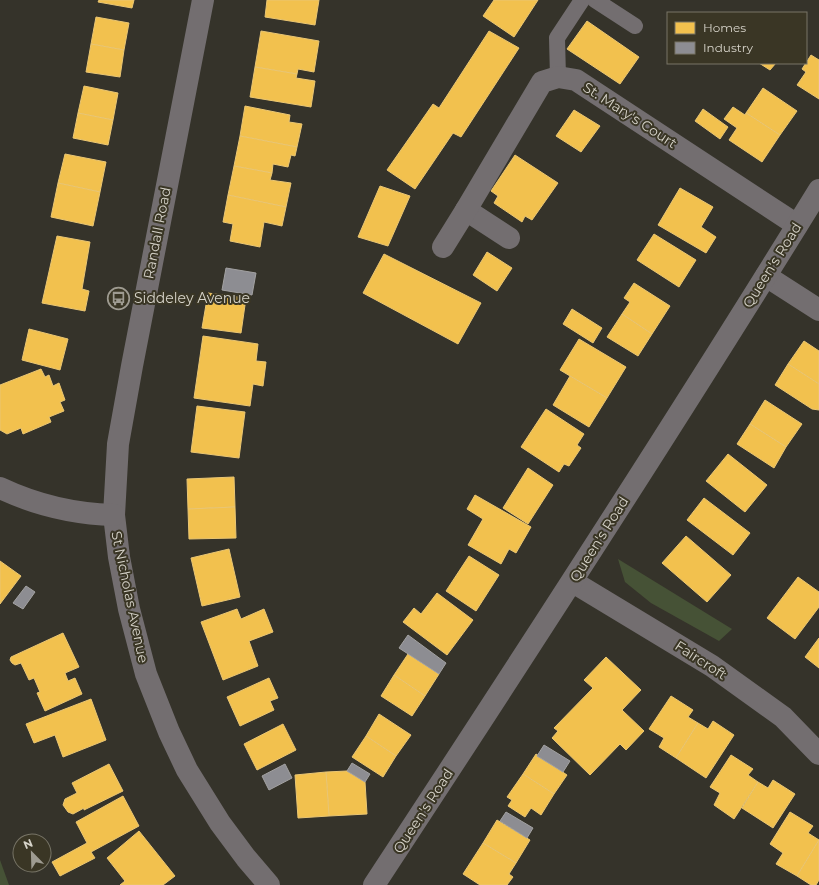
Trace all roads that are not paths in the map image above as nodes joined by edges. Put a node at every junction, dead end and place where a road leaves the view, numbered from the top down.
1 (202, 0) edge
2 (582, 0) edge
3 (595, 0) edge
4 (635, 26) dead end
5 (558, 77) junction
6 (819, 190) edge
7 (466, 210) junction
8 (797, 225) junction
9 (510, 238) dead end
10 (443, 247) dead end
11 (766, 276) junction
12 (819, 310) edge
13 (0, 488) edge
14 (114, 515) junction
15 (573, 582) junction
16 (819, 754) edge
17 (269, 885) edge
18 (374, 885) edge

1 - 14 street, Randall Road
2 - 5 lane
3 - 4 lane
5 - 7 street
5 - 8 street, St. Mary's Court
6 - 8 street, Queen's Road
7 - 9 street
7 - 10 street
8 - 11 street, Queen's Road
11 - 12 street
11 - 15 street, Queen's Road
13 - 14 street
14 - 17 street, St Nicholas Avenue
15 - 16 street, Faircroft
15 - 18 street, Queen's Road

